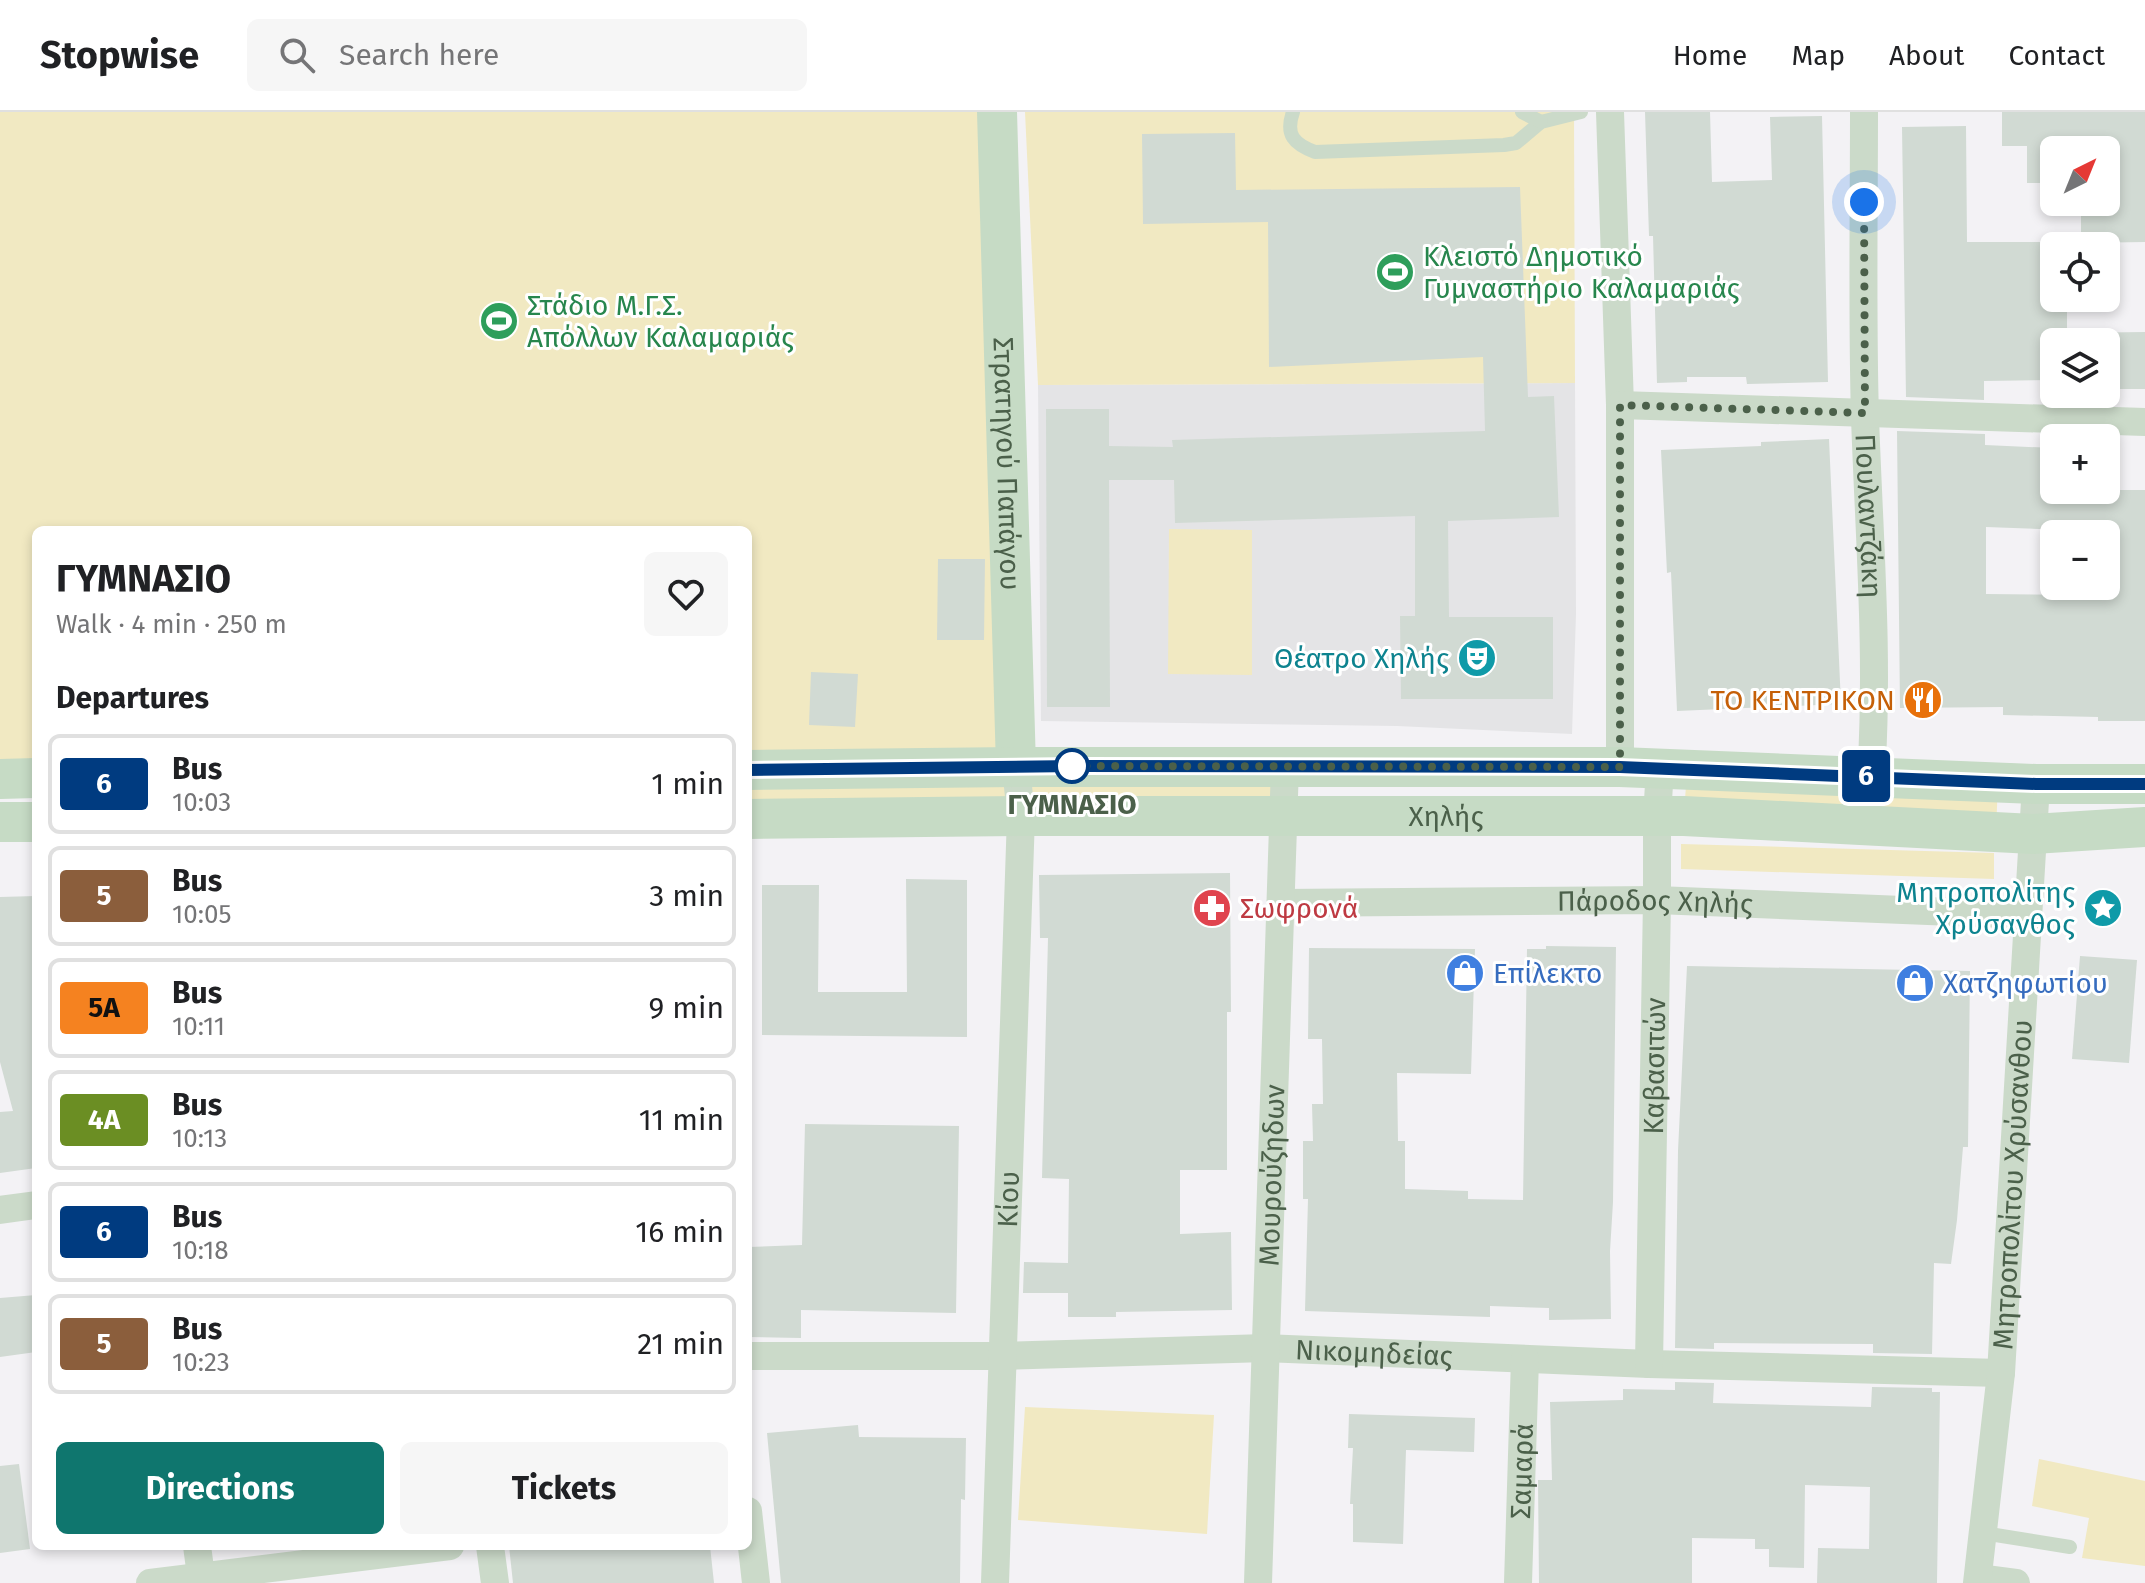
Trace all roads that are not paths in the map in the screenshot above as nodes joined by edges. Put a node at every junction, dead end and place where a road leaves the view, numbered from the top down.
1 (997, 112) edge
2 (1293, 112) edge
3 (1522, 112) edge
4 (1581, 112) edge
5 (1610, 112) edge
6 (1864, 112) edge
7 (1541, 122) junction
8 (1620, 405) junction
9 (1865, 413) junction
10 (2145, 422) edge
11 (1285, 766) junction
12 (1016, 767) junction
13 (1620, 767) junction
14 (1660, 768) junction
15 (752, 770) edge
16 (1871, 776) junction
17 (32, 778) edge
18 (0, 779) edge
19 (2036, 784) junction
20 (2145, 784) edge
21 (1284, 815) junction
22 (1021, 816) junction
23 (1657, 817) junction
24 (752, 819) edge
25 (0, 822) edge
26 (32, 822) edge
27 (2145, 827) edge
28 (2033, 834) junction
29 (1657, 900) junction
30 (1281, 903) junction
31 (2028, 915) junction
32 (32, 1206) edge
33 (0, 1210) edge
34 (1266, 1348) junction
35 (752, 1356) edge
36 (1003, 1356) junction
37 (1525, 1359) junction
38 (1649, 1364) junction
39 (2001, 1373) junction
40 (1983, 1533) junction
41 (752, 1547) edge
42 (2070, 1547) dead end
43 (197, 1550) edge
44 (421, 1550) edge
45 (491, 1550) edge
46 (201, 1580) edge
47 (1977, 1580) edge
48 (150, 1583) edge
49 (495, 1583) edge
50 (756, 1583) edge
51 (995, 1583) edge
52 (1258, 1583) edge
53 (1518, 1583) edge
54 (2016, 1583) edge

1 - 12 main road, Στρατηγού Παπάγου
2 - 7 lane
3 - 7 lane
4 - 7 lane
5 - 8 street
6 - 9 street, Πουλαντζάκη
8 - 9 street
8 - 13 street
9 - 10 street
9 - 16 street, Πουλαντζάκη
11 - 12 main road, Χηλής
11 - 13 main road, Χηλής
11 - 21 street, Μουρούζηδων
12 - 15 main road, Χηλής
12 - 22 street, Στρατηγού Παπάγου
13 - 14 main road, Χηλής
14 - 16 main road, Χηλής
14 - 23 street, Καβασιτών
16 - 19 main road, Χηλής
17 - 18 main road
19 - 20 main road, Χηλής
19 - 28 street, Μητροπολίτου Χρύσανθου
21 - 22 main road, Χηλής
21 - 23 main road, Χηλής
21 - 30 street, Μουρούζηδων
22 - 24 main road, Χηλής
22 - 36 street, Κίου
23 - 28 main road, Χηλής
23 - 29 street, Καβασιτών
25 - 26 main road
27 - 28 main road, Χηλής
28 - 31 street, Μητροπολίτου Χρύσανθου
29 - 30 street, Πάροδος Χηλής
29 - 31 street, Πάροδος Χηλής
29 - 38 street, Καβασιτών
30 - 34 street, Μουρούζηδων
31 - 39 street, Μητροπολίτου Χρύσανθου
32 - 33 street
34 - 36 street, Νικομηδείας
34 - 37 street, Νικομηδείας
34 - 52 street, Μουρούζηδων
35 - 36 street, Νικομηδείας
36 - 51 street, Κίου
37 - 38 street, Νικομηδείας
37 - 53 street, Σαμαρά
38 - 39 street, Νικομηδείας
39 - 40 street, Μητροπολίτου Χρύσανθου
40 - 42 lane
40 - 47 street, Μητροπολίτου Χρύσανθου
41 - 50 street
43 - 46 street
44 - 46 street
45 - 49 street
46 - 48 street
47 - 54 street

